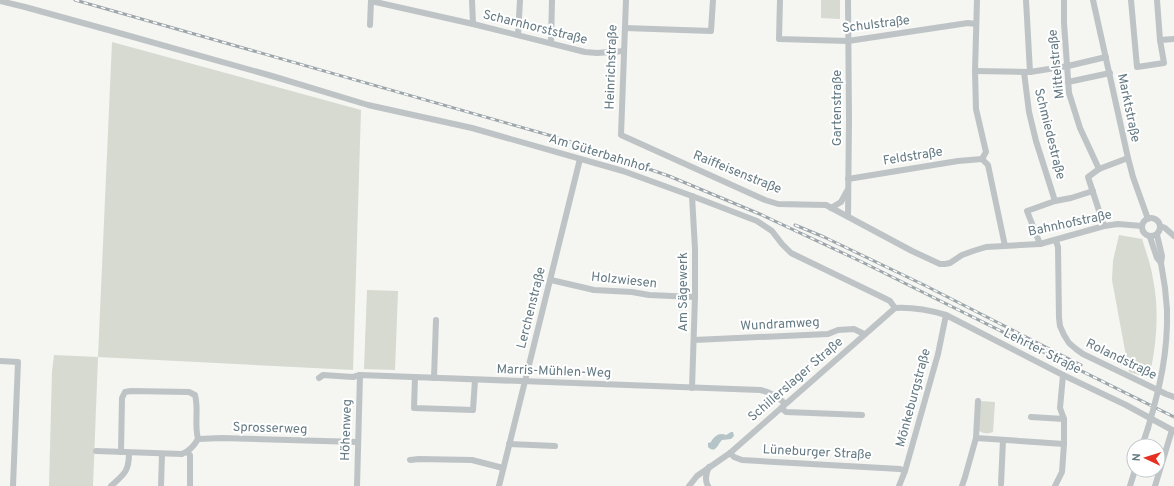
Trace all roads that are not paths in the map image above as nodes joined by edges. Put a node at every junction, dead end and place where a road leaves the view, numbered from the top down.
1 (371, 0) edge
2 (472, 0) edge
3 (520, 0) edge
4 (552, 0) edge
5 (626, 0) edge
6 (713, 0) edge
7 (780, 0) edge
8 (848, 0) edge
9 (977, 0) edge
10 (1026, 0) edge
11 (1064, 0) edge
12 (1093, 0) edge
13 (1131, 0) edge
14 (1157, 0) edge
15 (0, 1) edge
16 (473, 24) junction
17 (976, 24) junction
18 (370, 25) dead end
19 (625, 28) junction
20 (518, 35) junction
21 (1174, 39) edge
22 (1160, 40) junction
23 (848, 41) junction
24 (551, 44) junction
25 (624, 51) junction
26 (1106, 57) junction
27 (1068, 66) junction
28 (975, 71) junction
29 (1027, 72) junction
30 (1110, 73) junction
31 (1068, 82) junction
32 (621, 135) joint
33 (1128, 158) junction
34 (580, 159) junction
35 (982, 159) junction
36 (1099, 169) junction
37 (848, 179) junction
38 (848, 190) junction
39 (1093, 191) junction
40 (692, 196) junction
41 (1055, 201) junction
42 (831, 208) junction
43 (848, 216) junction
44 (1148, 219) junction
45 (1104, 226) junction
46 (1142, 226) junction
47 (1160, 226) junction
48 (1154, 236) junction
49 (1174, 236) edge
50 (1056, 240) junction
51 (1040, 244) junction
52 (1004, 246) junction
53 (934, 261) joint
54 (550, 280) junction
55 (696, 297) junction
56 (896, 308) junction
57 (946, 315) junction
58 (436, 320) dead end
59 (864, 334) junction
60 (694, 340) junction
61 (0, 361) edge
62 (360, 375) junction
63 (1063, 375) junction
64 (415, 377) junction
65 (319, 378) dead end
66 (434, 378) junction
67 (475, 380) junction
68 (525, 382) junction
69 (692, 388) junction
70 (1174, 397) edge
71 (978, 401) dead end
72 (783, 406) junction
73 (862, 415) dead end
74 (1031, 417) dead end
75 (1064, 419) junction
76 (1173, 430) edge
77 (976, 438) junction
78 (1145, 438) edge
79 (198, 439) junction
80 (1003, 440) junction
81 (358, 442) junction
82 (509, 444) junction
83 (1064, 444) junction
84 (555, 446) dead end
85 (96, 451) dead end
86 (121, 452) junction
87 (187, 452) junction
88 (730, 452) junction
89 (129, 453) junction
90 (162, 454) junction
91 (410, 460) dead end
92 (709, 467) junction
93 (503, 468) junction
94 (905, 471) junction
95 (1001, 484) dead end
96 (13, 486) edge
97 (110, 486) edge
98 (161, 486) edge
99 (190, 486) edge
100 (356, 486) edge
101 (499, 486) edge
102 (689, 486) edge
103 (708, 486) edge
104 (899, 486) edge
105 (962, 486) edge
106 (1055, 486) edge
107 (1155, 486) edge

1 - 16 street, Scharnhorststraße
1 - 18 street
2 - 16 street
3 - 20 street
4 - 24 street
5 - 19 street, Heinrichstraße
6 - 19 street
7 - 23 street, Schulstraße
8 - 23 street, Gartenstraße
9 - 17 street
10 - 29 street, Schmiedestraße
11 - 27 street, Mittelstraße
12 - 26 street, Marktstraße
13 - 22 street
14 - 22 street
15 - 34 street, Am Güterbahnhof
16 - 20 street, Scharnhorststraße
17 - 23 street, Schulstraße
17 - 28 street
19 - 25 street, Heinrichstraße
20 - 24 street, Scharnhorststraße
21 - 22 street
23 - 37 street, Gartenstraße
24 - 25 street, Scharnhorststraße
25 - 32 street, Heinrichstraße
26 - 27 street
26 - 30 street, Marktstraße
27 - 29 street
27 - 31 street, Mittelstraße
28 - 29 street
28 - 35 street
29 - 41 street, Schmiedestraße
30 - 31 street
30 - 33 street, Marktstraße
31 - 36 street, Mittelstraße
32 - 42 street, Raiffeisenstraße
33 - 36 street
33 - 44 street, Marktstraße
34 - 40 street, Am Güterbahnhof
34 - 54 street, Lerchenstraße
35 - 37 street, Feldstraße
35 - 52 street
36 - 39 street
37 - 38 street, Gartenstraße
38 - 42 street
38 - 43 street, Gartenstraße
39 - 41 street
39 - 45 street
40 - 55 street, Am Sägewerk
40 - 56 street, Am Güterbahnhof
41 - 51 street
42 - 43 street, Raiffeisenstraße
43 - 53 street, Raiffeisenstraße
44 - 46 street
44 - 47 street
45 - 46 street, Bahnhofstraße
45 - 50 street, Bahnhofstraße
46 - 48 street
47 - 48 street
47 - 49 street
48 - 78 street, bridge
50 - 51 street, Bahnhofstraße
50 - 70 street, Rolandstraße
51 - 52 street, Bahnhofstraße
52 - 53 street, Bahnhofstraße
54 - 55 street, Holzwiesen
54 - 68 street, Lerchenstraße
55 - 60 street, Am Sägewerk
56 - 57 street, Lehrter Straße
56 - 59 street, Schillerslager Straße
57 - 63 street, Lehrter Straße
57 - 94 street, Mönkeburgstraße
58 - 66 street
59 - 60 street, Wundramweg
59 - 72 street, Schillerslager Straße
60 - 69 street, Am Sägewerk
61 - 96 street
62 - 64 street, Marris-Mühlen-Weg
62 - 65 street, Marris-Mühlen-Weg
62 - 81 street, Höhenweg
63 - 75 street
63 - 76 street, Lehrter Straße
64 - 66 street, Marris-Mühlen-Weg
64 - 67 street
66 - 67 street, Marris-Mühlen-Weg
67 - 68 street, Marris-Mühlen-Weg
68 - 69 street, Marris-Mühlen-Weg
68 - 82 street, Lerchenstraße
69 - 72 street, Marris-Mühlen-Weg
71 - 77 street
72 - 73 street
72 - 88 street, Schillerslager Straße
74 - 75 street
75 - 83 street
76 - 107 street
77 - 80 street
77 - 105 street
79 - 81 street, Sprosserweg
79 - 86 street
79 - 87 street
80 - 83 street
80 - 95 street
81 - 100 street, Höhenweg
82 - 84 street
82 - 93 street, Lerchenstraße
83 - 106 street
85 - 86 street
86 - 89 street
87 - 90 street
87 - 99 street
88 - 92 street, Schillerslager Straße
88 - 94 street, Lüneburger Straße
89 - 90 street
89 - 97 street
90 - 98 street
91 - 93 street
92 - 102 street, Schillerslager Straße
92 - 103 street
93 - 101 street, Lerchenstraße
94 - 104 street, Mönkeburgstraße

